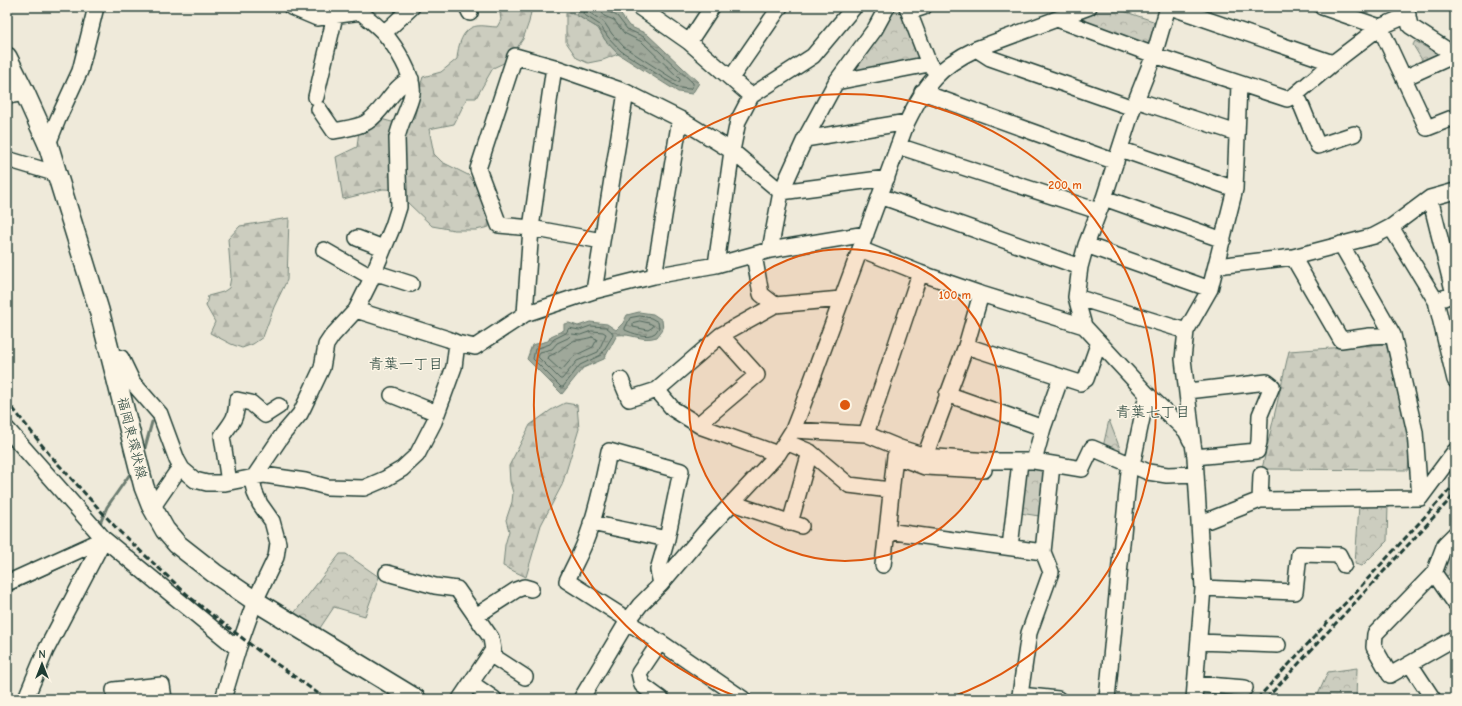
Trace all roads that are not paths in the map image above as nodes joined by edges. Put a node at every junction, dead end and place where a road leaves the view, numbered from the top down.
1 (96, 7) edge
2 (291, 7) edge
3 (412, 7) edge
4 (712, 7) edge
5 (780, 7) edge
6 (854, 7) edge
7 (887, 7) edge
8 (924, 7) edge
9 (1169, 7) edge
10 (1322, 7) edge
11 (1086, 8) edge
12 (646, 9) edge
13 (908, 10) edge
14 (1407, 11) edge
15 (335, 16) junction
16 (1057, 18) junction
17 (1380, 27) junction
18 (384, 32) junction
19 (688, 42) junction
20 (976, 49) junction
21 (1154, 55) junction
22 (7, 57) edge
23 (1333, 63) junction
24 (554, 67) junction
25 (933, 69) junction
26 (730, 78) junction
27 (1404, 78) junction
28 (411, 79) junction
29 (836, 82) junction
30 (1240, 84) junction
31 (626, 92) junction
32 (922, 92) junction
33 (16, 95) edge
34 (1295, 95) junction
35 (751, 96) junction
36 (1135, 104) junction
37 (1455, 117) edge
38 (680, 119) junction
39 (906, 122) junction
40 (1237, 133) junction
41 (1354, 134) dead end
42 (805, 139) junction
43 (48, 144) junction
44 (898, 146) junction
45 (732, 152) junction
46 (1118, 155) junction
47 (7, 159) edge
48 (57, 174) junction
49 (887, 178) junction
50 (1235, 189) junction
51 (1455, 191) edge
52 (781, 192) junction
53 (880, 196) junction
54 (1430, 198) junction
55 (1101, 205) junction
56 (1391, 226) junction
57 (531, 228) junction
58 (866, 234) junction
59 (357, 238) dead end
60 (602, 240) junction
61 (1223, 240) junction
62 (1341, 244) junction
63 (1086, 245) junction
64 (385, 246) junction
65 (860, 249) junction
66 (324, 250) dead end
67 (770, 250) junction
68 (754, 255) junction
69 (1293, 257) junction
70 (716, 265) junction
71 (1217, 266) junction
72 (1080, 267) junction
73 (920, 273) junction
74 (373, 275) junction
75 (654, 276) junction
76 (411, 284) dead end
77 (1210, 289) junction
78 (594, 291) junction
79 (981, 294) junction
80 (1076, 297) junction
81 (841, 298) junction
82 (1436, 302) junction
83 (775, 305) junction
84 (356, 310) junction
85 (525, 314) junction
86 (1084, 326) junction
87 (1186, 332) junction
88 (721, 335) junction
89 (1393, 336) junction
90 (457, 342) junction
91 (1099, 342) junction
92 (966, 346) junction
93 (112, 358) junction
94 (1061, 377) junction
95 (621, 380) dead end
96 (1455, 380) edge
97 (657, 390) junction
98 (1188, 391) junction
99 (947, 394) junction
100 (1147, 394) junction
101 (392, 395) dead end
102 (279, 406) dead end
103 (437, 413) junction
104 (699, 424) junction
105 (1043, 428) junction
106 (7, 429) edge
107 (866, 434) junction
108 (786, 442) junction
109 (1194, 450) junction
110 (1455, 451) edge
111 (810, 452) junction
112 (925, 456) junction
113 (988, 461) junction
114 (1027, 462) junction
115 (1131, 464) junction
116 (1052, 465) junction
117 (182, 469) junction
118 (1196, 474) junction
119 (1261, 475) dead end
120 (255, 476) junction
121 (231, 482) junction
122 (890, 490) junction
123 (1420, 498) junction
124 (1260, 500) junction
125 (732, 503) junction
126 (152, 508) junction
127 (1200, 520) junction
128 (591, 523) junction
129 (887, 531) junction
130 (1455, 534) edge
131 (104, 539) junction
132 (667, 540) junction
133 (1010, 547) junction
134 (1043, 552) junction
135 (883, 565) dead end
136 (1344, 565) dead end
137 (387, 573) dead end
138 (1434, 573) junction
139 (7, 583) edge
140 (661, 584) junction
141 (1203, 588) junction
142 (531, 589) dead end
143 (255, 601) junction
144 (1455, 603) edge
145 (476, 616) junction
146 (627, 622) junction
147 (1455, 638) edge
148 (660, 642) junction
149 (1199, 642) junction
150 (1278, 645) dead end
151 (238, 649) junction
152 (491, 655) junction
153 (1410, 664) junction
154 (525, 677) dead end
155 (471, 683) junction
156 (1245, 688) dead end
157 (1195, 692) edge
158 (27, 699) edge
159 (115, 699) edge
160 (164, 699) edge
161 (223, 699) edge
162 (416, 699) edge
163 (460, 699) edge
164 (494, 699) edge
165 (581, 699) edge
166 (661, 699) edge
167 (743, 699) edge
168 (1058, 699) edge
169 (1107, 699) edge
170 (1433, 699) edge

1 - 43 street
2 - 15 street
3 - 18 street
4 - 19 street
5 - 26 street
6 - 35 street
7 - 29 street
8 - 13 street
9 - 21 street
9 - 23 street
10 - 17 street
11 - 16 street
12 - 19 street
13 - 25 street
14 - 17 street
14 - 27 street
15 - 18 street
15 - 28 street
16 - 20 street
16 - 21 street
17 - 23 street
17 - 27 street
18 - 28 street
19 - 26 street
20 - 25 street
20 - 36 street
21 - 30 street
21 - 36 street
22 - 33 main road, 福岡東環状線
23 - 34 street
24 - 31 street
24 - 57 street
24 - 57 street
25 - 29 street
25 - 32 street
26 - 35 street
27 - 37 street
28 - 64 street
29 - 42 street
30 - 34 street
30 - 40 street
31 - 38 street
31 - 60 street
32 - 39 street
32 - 46 street
33 - 43 main road, 福岡東環状線
34 - 41 street
35 - 45 street
36 - 40 street
36 - 46 street
38 - 45 street
38 - 75 street
39 - 42 street
39 - 44 street
40 - 50 street
42 - 52 street
43 - 48 main road, 福岡東環状線
44 - 49 street
44 - 55 street
45 - 52 street
45 - 70 street
46 - 50 street
46 - 55 street
47 - 48 street
48 - 93 main road, 福岡東環状線
49 - 52 street
49 - 53 street
50 - 61 street
51 - 54 street
52 - 67 street
53 - 58 street
53 - 72 street
54 - 56 street
54 - 82 street
55 - 61 street
55 - 63 street
56 - 62 street
56 - 82 street
57 - 60 street
57 - 85 street
58 - 65 street
58 - 67 street
59 - 64 street
60 - 78 street
61 - 71 street
62 - 69 street
62 - 89 street
63 - 72 street
63 - 77 street
64 - 74 street
65 - 73 street
65 - 81 street
66 - 74 street
67 - 68 street
68 - 70 street
68 - 83 street
69 - 71 street
69 - 89 street
70 - 75 street
71 - 77 street
72 - 80 street
73 - 79 street
73 - 107 street
74 - 76 street
74 - 84 street
75 - 78 street
77 - 87 street
78 - 85 street
79 - 86 street
79 - 92 street
80 - 86 street
80 - 87 street
81 - 83 street
81 - 108 street
82 - 96 street
83 - 88 street
84 - 90 street
84 - 120 street
85 - 90 street
86 - 91 street
87 - 98 street
88 - 97 street
88 - 104 street
89 - 123 street
90 - 103 street
91 - 94 street
91 - 100 street
92 - 94 street
92 - 99 street
93 - 117 street
93 - 126 main road, 福岡東環状線
94 - 105 street
95 - 97 street
97 - 104 street
98 - 109 street
98 - 109 street
99 - 105 street
99 - 112 street
100 - 109 street
100 - 115 street
101 - 103 street
102 - 121 street
103 - 120 street
104 - 108 street
105 - 114 street
106 - 131 street
107 - 108 street
107 - 112 street
108 - 111 street
108 - 125 street
109 - 118 street
110 - 123 street
111 - 122 street
111 - 125 street
112 - 113 street
113 - 114 street
113 - 122 street
114 - 116 street
114 - 133 street
115 - 116 street
115 - 118 street
115 - 169 street
116 - 134 street
117 - 121 street
117 - 126 street
118 - 127 street
119 - 124 street
120 - 121 street
120 - 143 street
122 - 129 street
123 - 124 street
124 - 127 street
125 - 140 street
126 - 143 main road, 福岡東環状線
127 - 141 street
128 - 132 street
128 - 132 street
128 - 146 street
129 - 133 street
129 - 135 street
130 - 138 street
131 - 139 street
131 - 151 street
131 - 158 street
132 - 140 street
133 - 134 street
134 - 168 street
136 - 141 street
137 - 145 street
138 - 144 street
138 - 153 street
140 - 146 street
141 - 149 street
142 - 145 street
143 - 151 street
143 - 162 main road, 福岡東環状線
145 - 152 street
146 - 148 street
146 - 165 street
147 - 153 street
148 - 166 street
148 - 167 street
149 - 150 street
149 - 157 street
151 - 161 street
152 - 154 street
152 - 155 street
153 - 170 street
155 - 163 street
155 - 164 street
156 - 157 street
159 - 160 street

